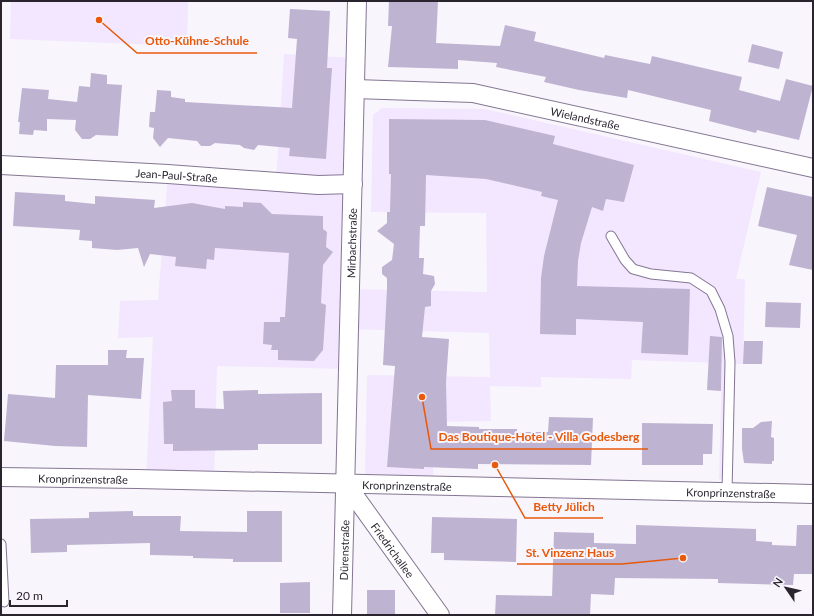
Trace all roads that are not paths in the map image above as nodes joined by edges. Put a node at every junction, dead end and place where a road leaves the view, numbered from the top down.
1 (357, 1) edge
2 (355, 89) junction
3 (1, 165) edge
4 (813, 168) edge
5 (353, 184) junction
6 (611, 236) dead end
7 (1, 477) edge
8 (346, 484) junction
9 (727, 492) junction
10 (813, 494) edge
11 (1, 544) edge
12 (4, 602) dead end
13 (342, 615) edge
14 (440, 615) edge

1 - 2 street, Mirbachstraße
2 - 4 street, Wielandstraße
2 - 5 street, Mirbachstraße
3 - 5 street, Jean-Paul-Straße
5 - 8 street, Mirbachstraße
6 - 9 lane
7 - 8 street, Kronprinzenstraße
8 - 9 street, Kronprinzenstraße
8 - 13 street, Dürenstraße
8 - 14 street, Friedrichallee
9 - 10 street, Kronprinzenstraße
11 - 12 lane

